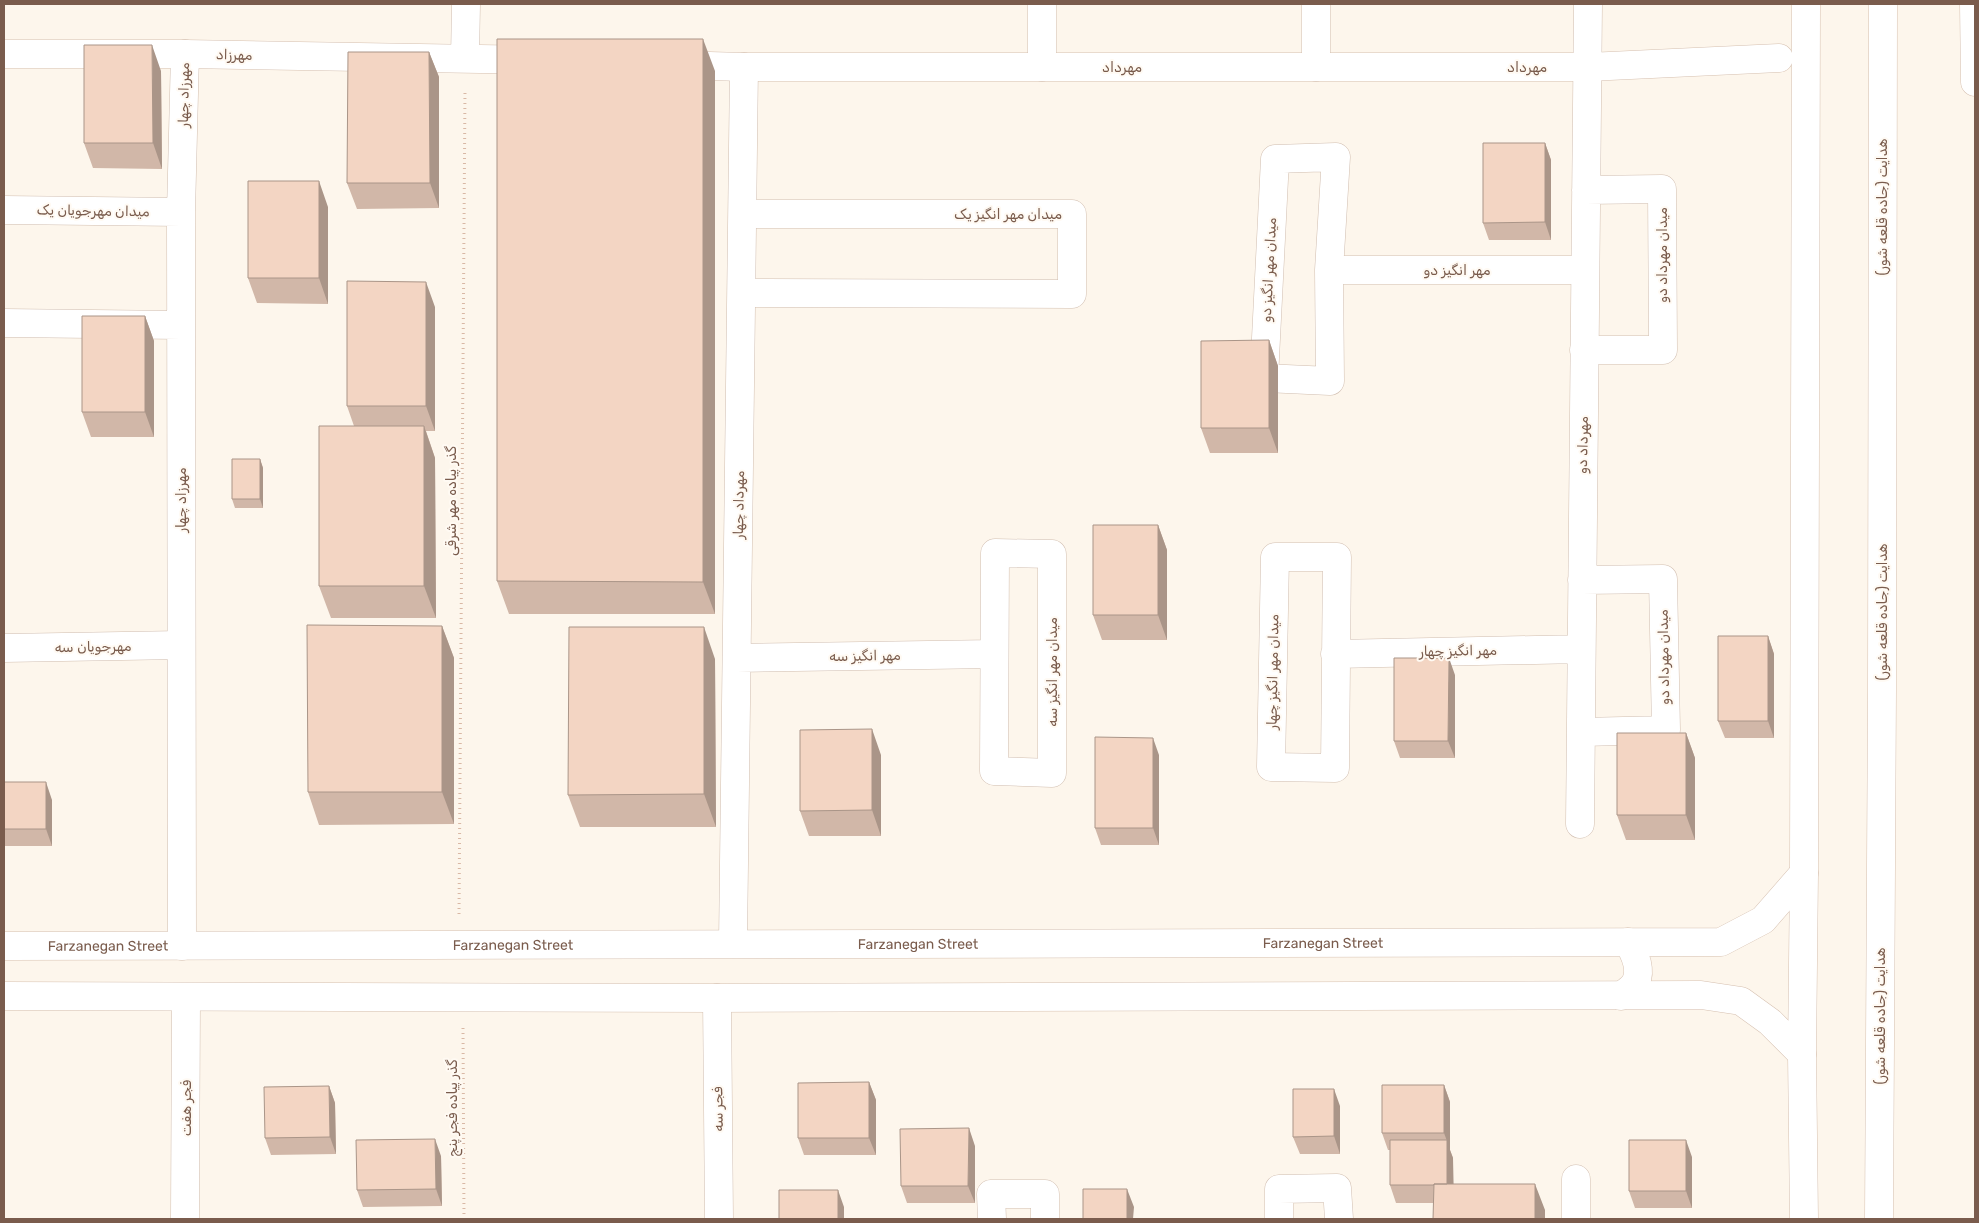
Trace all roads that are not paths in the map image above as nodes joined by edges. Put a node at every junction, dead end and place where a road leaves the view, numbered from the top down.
1 (466, 4) edge
2 (1042, 4) edge
3 (1316, 4) edge
4 (1588, 4) edge
5 (1806, 4) edge
6 (1883, 4) edge
7 (1974, 4) edge
8 (4, 54) edge
9 (185, 54) junction
10 (465, 58) junction
11 (1779, 58) dead end
12 (555, 61) edge
13 (655, 64) edge
14 (744, 67) junction
15 (1042, 67) junction
16 (1316, 67) junction
17 (1588, 67) junction
18 (1975, 82) edge
19 (1586, 190) junction
20 (4, 210) edge
21 (181, 212) junction
22 (743, 214) junction
23 (1329, 270) junction
24 (1585, 270) junction
25 (742, 293) junction
26 (4, 323) edge
27 (181, 325) junction
28 (1584, 350) junction
29 (1582, 580) junction
30 (182, 646) junction
31 (4, 648) edge
32 (1581, 649) junction
33 (994, 654) junction
34 (1335, 654) junction
35 (737, 658) junction
36 (1581, 732) junction
37 (1580, 824) dead end
38 (1804, 873) junction
39 (1628, 942) junction
40 (733, 943) junction
41 (4, 946) edge
42 (182, 946) junction
43 (4, 996) edge
44 (1622, 996) junction
45 (186, 997) junction
46 (718, 998) junction
47 (1802, 1054) junction
48 (1576, 1179) dead end
49 (185, 1219) edge
50 (720, 1219) edge
51 (992, 1219) edge
52 (1045, 1219) edge
53 (1279, 1219) edge
54 (1338, 1219) edge
55 (1576, 1219) edge
56 (1804, 1219) edge
57 (1879, 1219) edge

1 - 10 street
2 - 15 street
3 - 16 street
4 - 17 street, مهرداد دو
5 - 38 street
6 - 57 street, هدایت (جاده قلعه شور)
7 - 18 street
8 - 9 street, مهرزاد
9 - 10 street, مهرزاد
9 - 21 street, مهرزاد چهار
10 - 12 street
11 - 17 street, مهرداد
13 - 14 street, مهرداد
14 - 15 street, مهرداد
14 - 22 street, مهرداد چهار
15 - 16 street, مهرداد
16 - 17 street, مهرداد
17 - 19 street, مهرداد دو
19 - 24 street, مهرداد دو
19 - 28 street, میدان مهرداد دو
20 - 21 street, میدان مهرجویان یک
21 - 27 street, مهرزاد چهار
22 - 25 street, مهرداد چهار
22 - 25 street, میدان مهر انگیز یک
23 - 23 street, میدان مهر انگیز دو
23 - 24 street, مهر انگیز دو
24 - 28 street, مهرداد دو
25 - 35 street, مهرداد چهار
26 - 27 street
27 - 30 street, مهرزاد چهار
28 - 29 street, مهرداد دو
29 - 32 street, مهرداد دو
29 - 36 street, میدان مهرداد دو
30 - 31 street, مهرجویان سه
30 - 42 street, مهرزاد چهار
32 - 34 street, مهر انگیز چهار
32 - 36 street, مهرداد دو
33 - 33 street, میدان مهر انگیز سه
33 - 35 street, مهر انگیز سه
34 - 34 street, میدان مهر انگیز چهار
35 - 40 street, مهرداد چهار
36 - 37 street, مهرداد دو
38 - 39 street, Farzanegan Street
38 - 47 street
39 - 40 street, Farzanegan Street
39 - 44 street
40 - 42 street, Farzanegan Street
41 - 42 street, Farzanegan Street
43 - 45 street
44 - 46 street
44 - 47 street
45 - 46 street
45 - 49 street, فجر هفت
46 - 50 street, فجر سه
47 - 56 street
48 - 55 street
51 - 52 street
53 - 54 street

